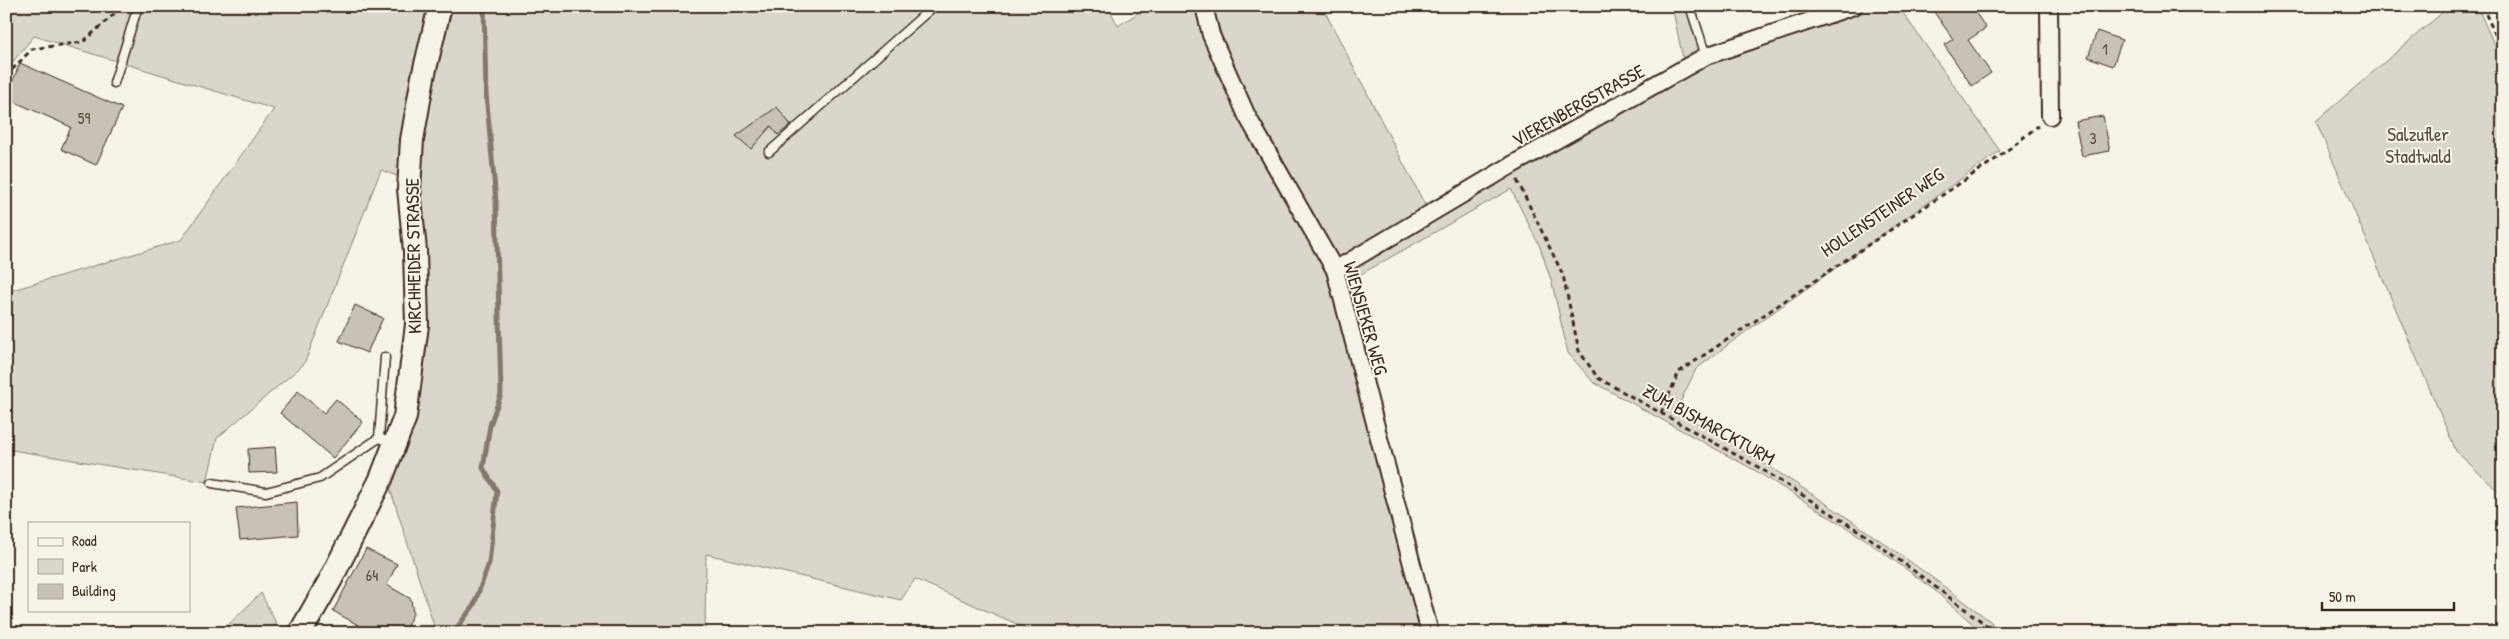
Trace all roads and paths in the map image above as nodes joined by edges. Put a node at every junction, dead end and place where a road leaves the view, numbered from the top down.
1 (119, 6) edge
2 (138, 6) edge
3 (440, 6) edge
4 (934, 6) edge
5 (1204, 6) edge
6 (1690, 6) edge
7 (1854, 6) edge
8 (2049, 6) edge
9 (2482, 6) edge
10 (2503, 51) edge
11 (1706, 56) junction
12 (6, 76) edge
13 (114, 83) dead end
14 (2050, 116) joint
15 (770, 152) dead end
16 (1510, 166) junction
17 (1335, 270) junction
18 (385, 357) dead end
19 (1661, 413) junction
20 (387, 441) junction
21 (212, 483) dead end
22 (300, 633) edge
23 (1430, 633) edge
24 (1993, 633) edge

1 - 12 path
2 - 13 lane
3 - 20 main road, KIRCHHEIDER STRASSE
4 - 15 lane
5 - 17 street, WIENSIEKER WEG
6 - 11 lane
7 - 11 street, VIERENBERGSTRASSE
8 - 14 street
9 - 10 path
11 - 16 street, VIERENBERGSTRASSE
14 - 19 path, HOLLENSTEINER WEG
16 - 17 street, VIERENBERGSTRASSE
16 - 19 path, ZUM BISMARCKTURM
17 - 23 street, WIENSIEKER WEG
18 - 20 lane
19 - 24 path, ZUM BISMARCKTURM
20 - 21 lane
20 - 22 main road, KIRCHHEIDER STRASSE

